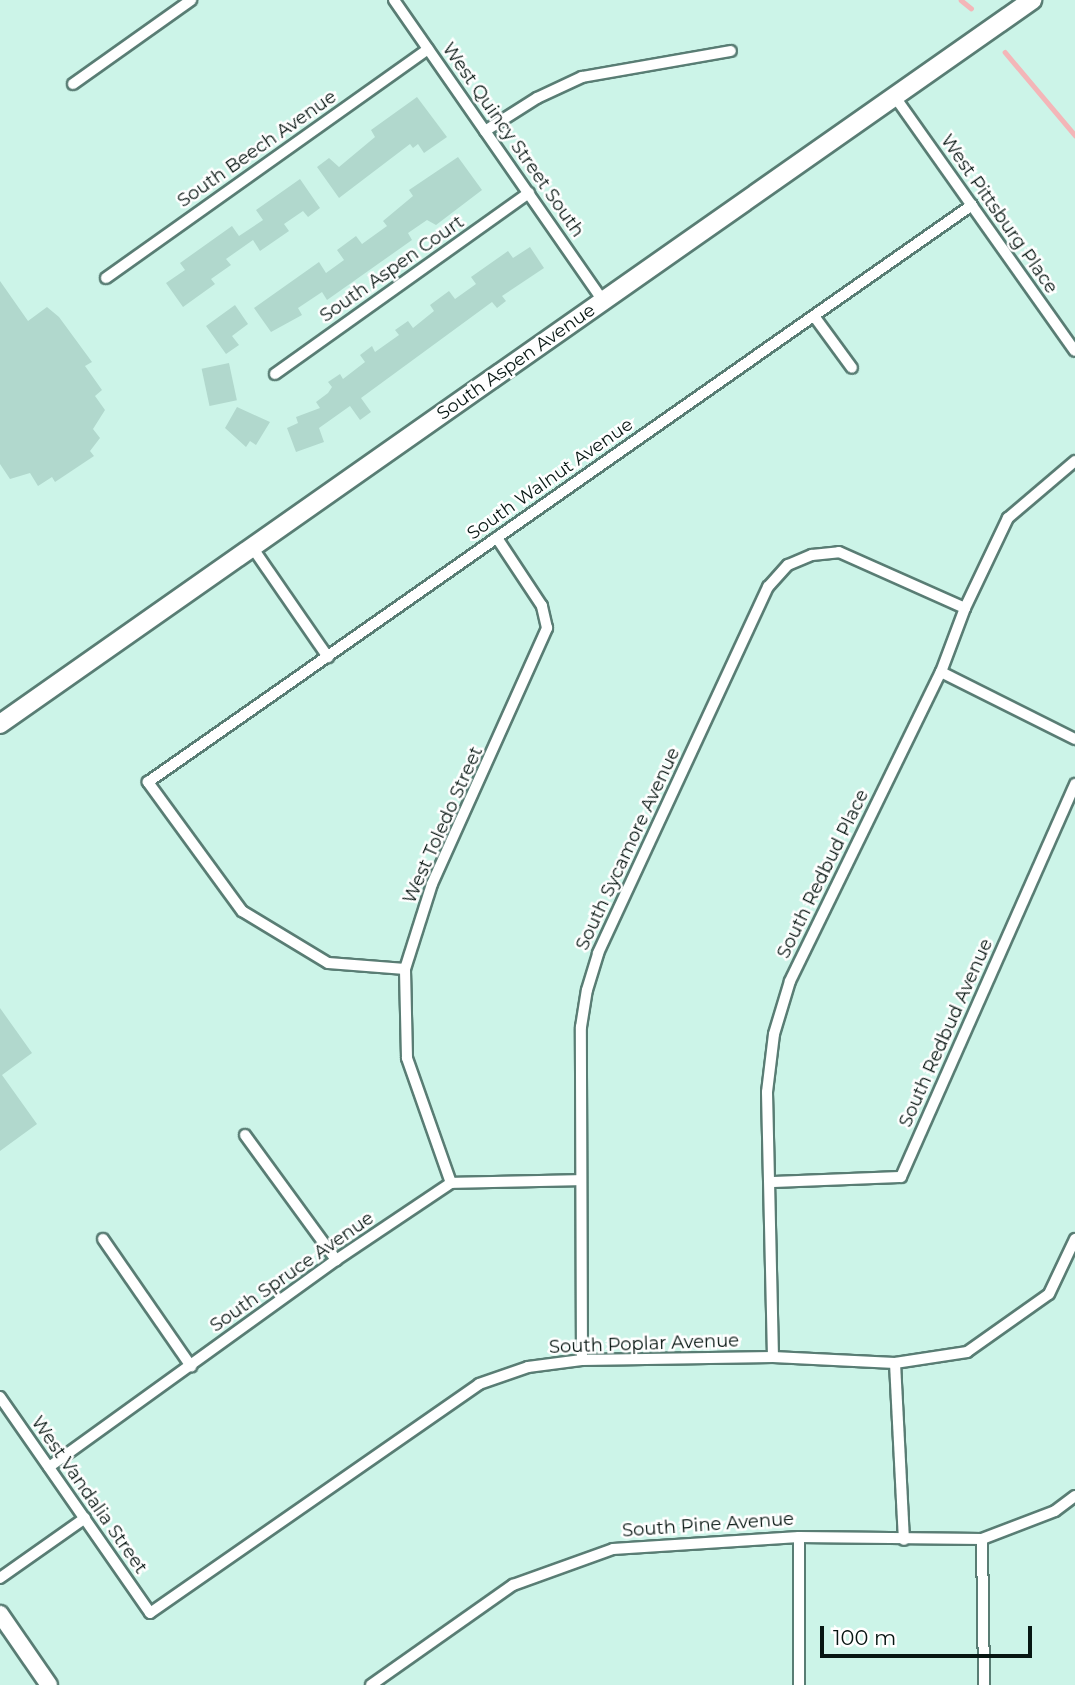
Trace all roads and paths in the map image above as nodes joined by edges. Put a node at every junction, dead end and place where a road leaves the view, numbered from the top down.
1 (191, 0) edge
2 (394, 0) edge
3 (1031, 0) edge
4 (428, 49) junction
5 (731, 51) dead end
6 (73, 84) dead end
7 (895, 97) junction
8 (485, 131) junction
9 (530, 193) junction
10 (972, 205) junction
11 (106, 278) dead end
12 (603, 301) junction
13 (814, 316) junction
14 (1075, 351) edge
15 (852, 368) dead end
16 (275, 374) dead end
17 (1075, 461) edge
18 (496, 538) junction
19 (252, 547) junction
20 (965, 607) junction
21 (328, 657) junction
22 (941, 672) junction
23 (0, 724) edge
24 (1075, 739) edge
25 (1075, 784) edge
26 (405, 969) junction
27 (245, 1135) dead end
28 (581, 1180) junction
29 (772, 1182) junction
30 (451, 1184) junction
31 (103, 1238) dead end
32 (1075, 1239) edge
33 (336, 1261) junction
34 (773, 1357) junction
35 (582, 1360) junction
36 (895, 1363) junction
37 (191, 1366) junction
38 (0, 1397) edge
39 (49, 1467) junction
40 (1075, 1496) edge
41 (85, 1518) junction
42 (799, 1537) junction
43 (904, 1539) junction
44 (982, 1539) junction
45 (0, 1578) edge
46 (150, 1613) joint
47 (0, 1614) edge
48 (49, 1685) edge
49 (372, 1685) edge
50 (799, 1685) edge
51 (984, 1685) edge

1 - 6 street
2 - 4 street, West Quincy Street South
3 - 7 main road, South Aspen Avenue
4 - 8 street, West Quincy Street South
4 - 11 street, South Beech Avenue
5 - 8 street
7 - 10 street, West Pittsburg Place
7 - 12 main road, South Aspen Avenue
8 - 9 street, West Quincy Street South
9 - 12 street, West Quincy Street South
9 - 16 street, South Aspen Court
10 - 13 street, South Walnut Avenue
10 - 14 street, West Pittsburg Place
12 - 19 main road, South Aspen Avenue
13 - 15 street
13 - 18 street, South Walnut Avenue
17 - 20 street, South Redbud Place
18 - 21 street, South Walnut Avenue
18 - 26 street, West Toledo Street
19 - 21 street
19 - 23 main road, South Aspen Avenue
20 - 22 street, South Redbud Place
20 - 28 street, South Sycamore Avenue
21 - 26 street, South Walnut Avenue
22 - 24 street
22 - 29 street, South Redbud Place
25 - 29 street, South Redbud Avenue
26 - 30 street, West Toledo Street
27 - 33 street
28 - 30 street
28 - 35 street, South Sycamore Avenue
29 - 34 street, South Redbud Place
30 - 33 street, South Spruce Avenue
31 - 37 street
32 - 36 street, South Poplar Avenue
33 - 37 street, South Spruce Avenue
34 - 35 street, South Poplar Avenue
34 - 36 street, South Poplar Avenue
35 - 46 street, South Poplar Avenue
36 - 43 street
37 - 39 street, South Spruce Avenue
38 - 39 street, West Vandalia Street
39 - 41 street, West Vandalia Street
40 - 44 street, South Pine Avenue
41 - 45 street
41 - 46 street, West Vandalia Street
42 - 43 street, South Pine Avenue
42 - 49 street, South Pine Avenue
42 - 50 street
43 - 44 street, South Pine Avenue
44 - 51 street
47 - 48 main road

